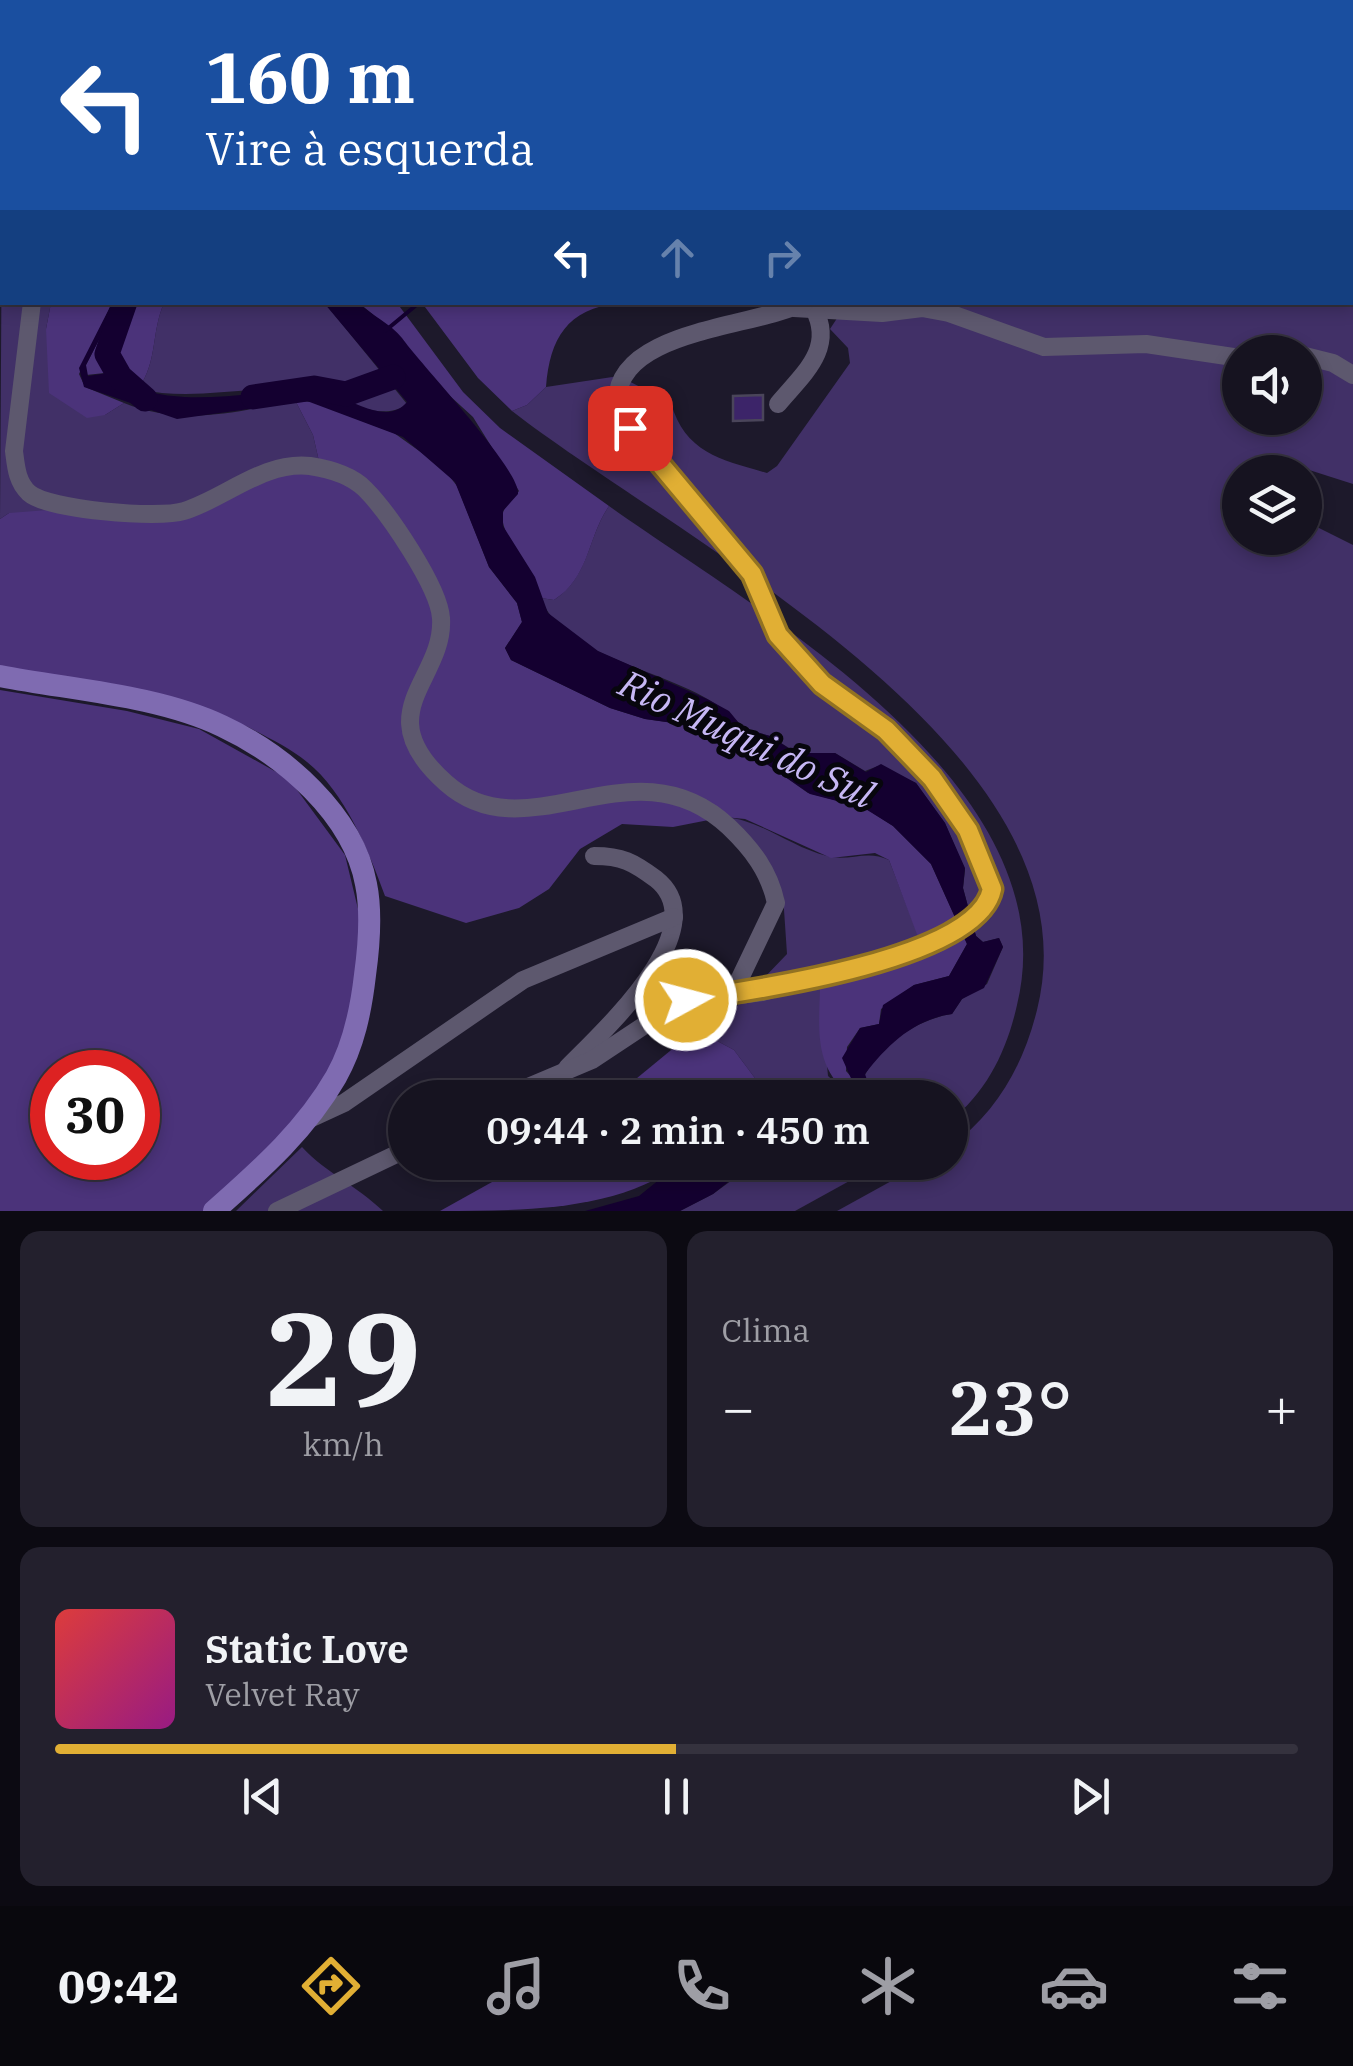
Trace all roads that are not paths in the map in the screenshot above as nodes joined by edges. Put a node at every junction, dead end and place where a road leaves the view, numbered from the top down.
1 (32, 305) edge
2 (804, 306) edge
3 (1222, 355) edge
4 (1322, 362) edge
5 (1353, 374) edge
6 (778, 404) dead end
7 (0, 676) edge
8 (594, 856) dead end
9 (674, 917) junction
10 (732, 995) junction
11 (563, 1072) junction
12 (544, 1080) edge
13 (305, 1121) junction
14 (388, 1158) edge
15 (214, 1211) edge
16 (277, 1211) edge

1 - 10 street
2 - 3 street
2 - 6 street
2 - 10 street
4 - 5 street
7 - 13 main road
8 - 9 street
9 - 11 street
9 - 13 street
10 - 11 street
11 - 12 street
13 - 15 main road
14 - 16 street

